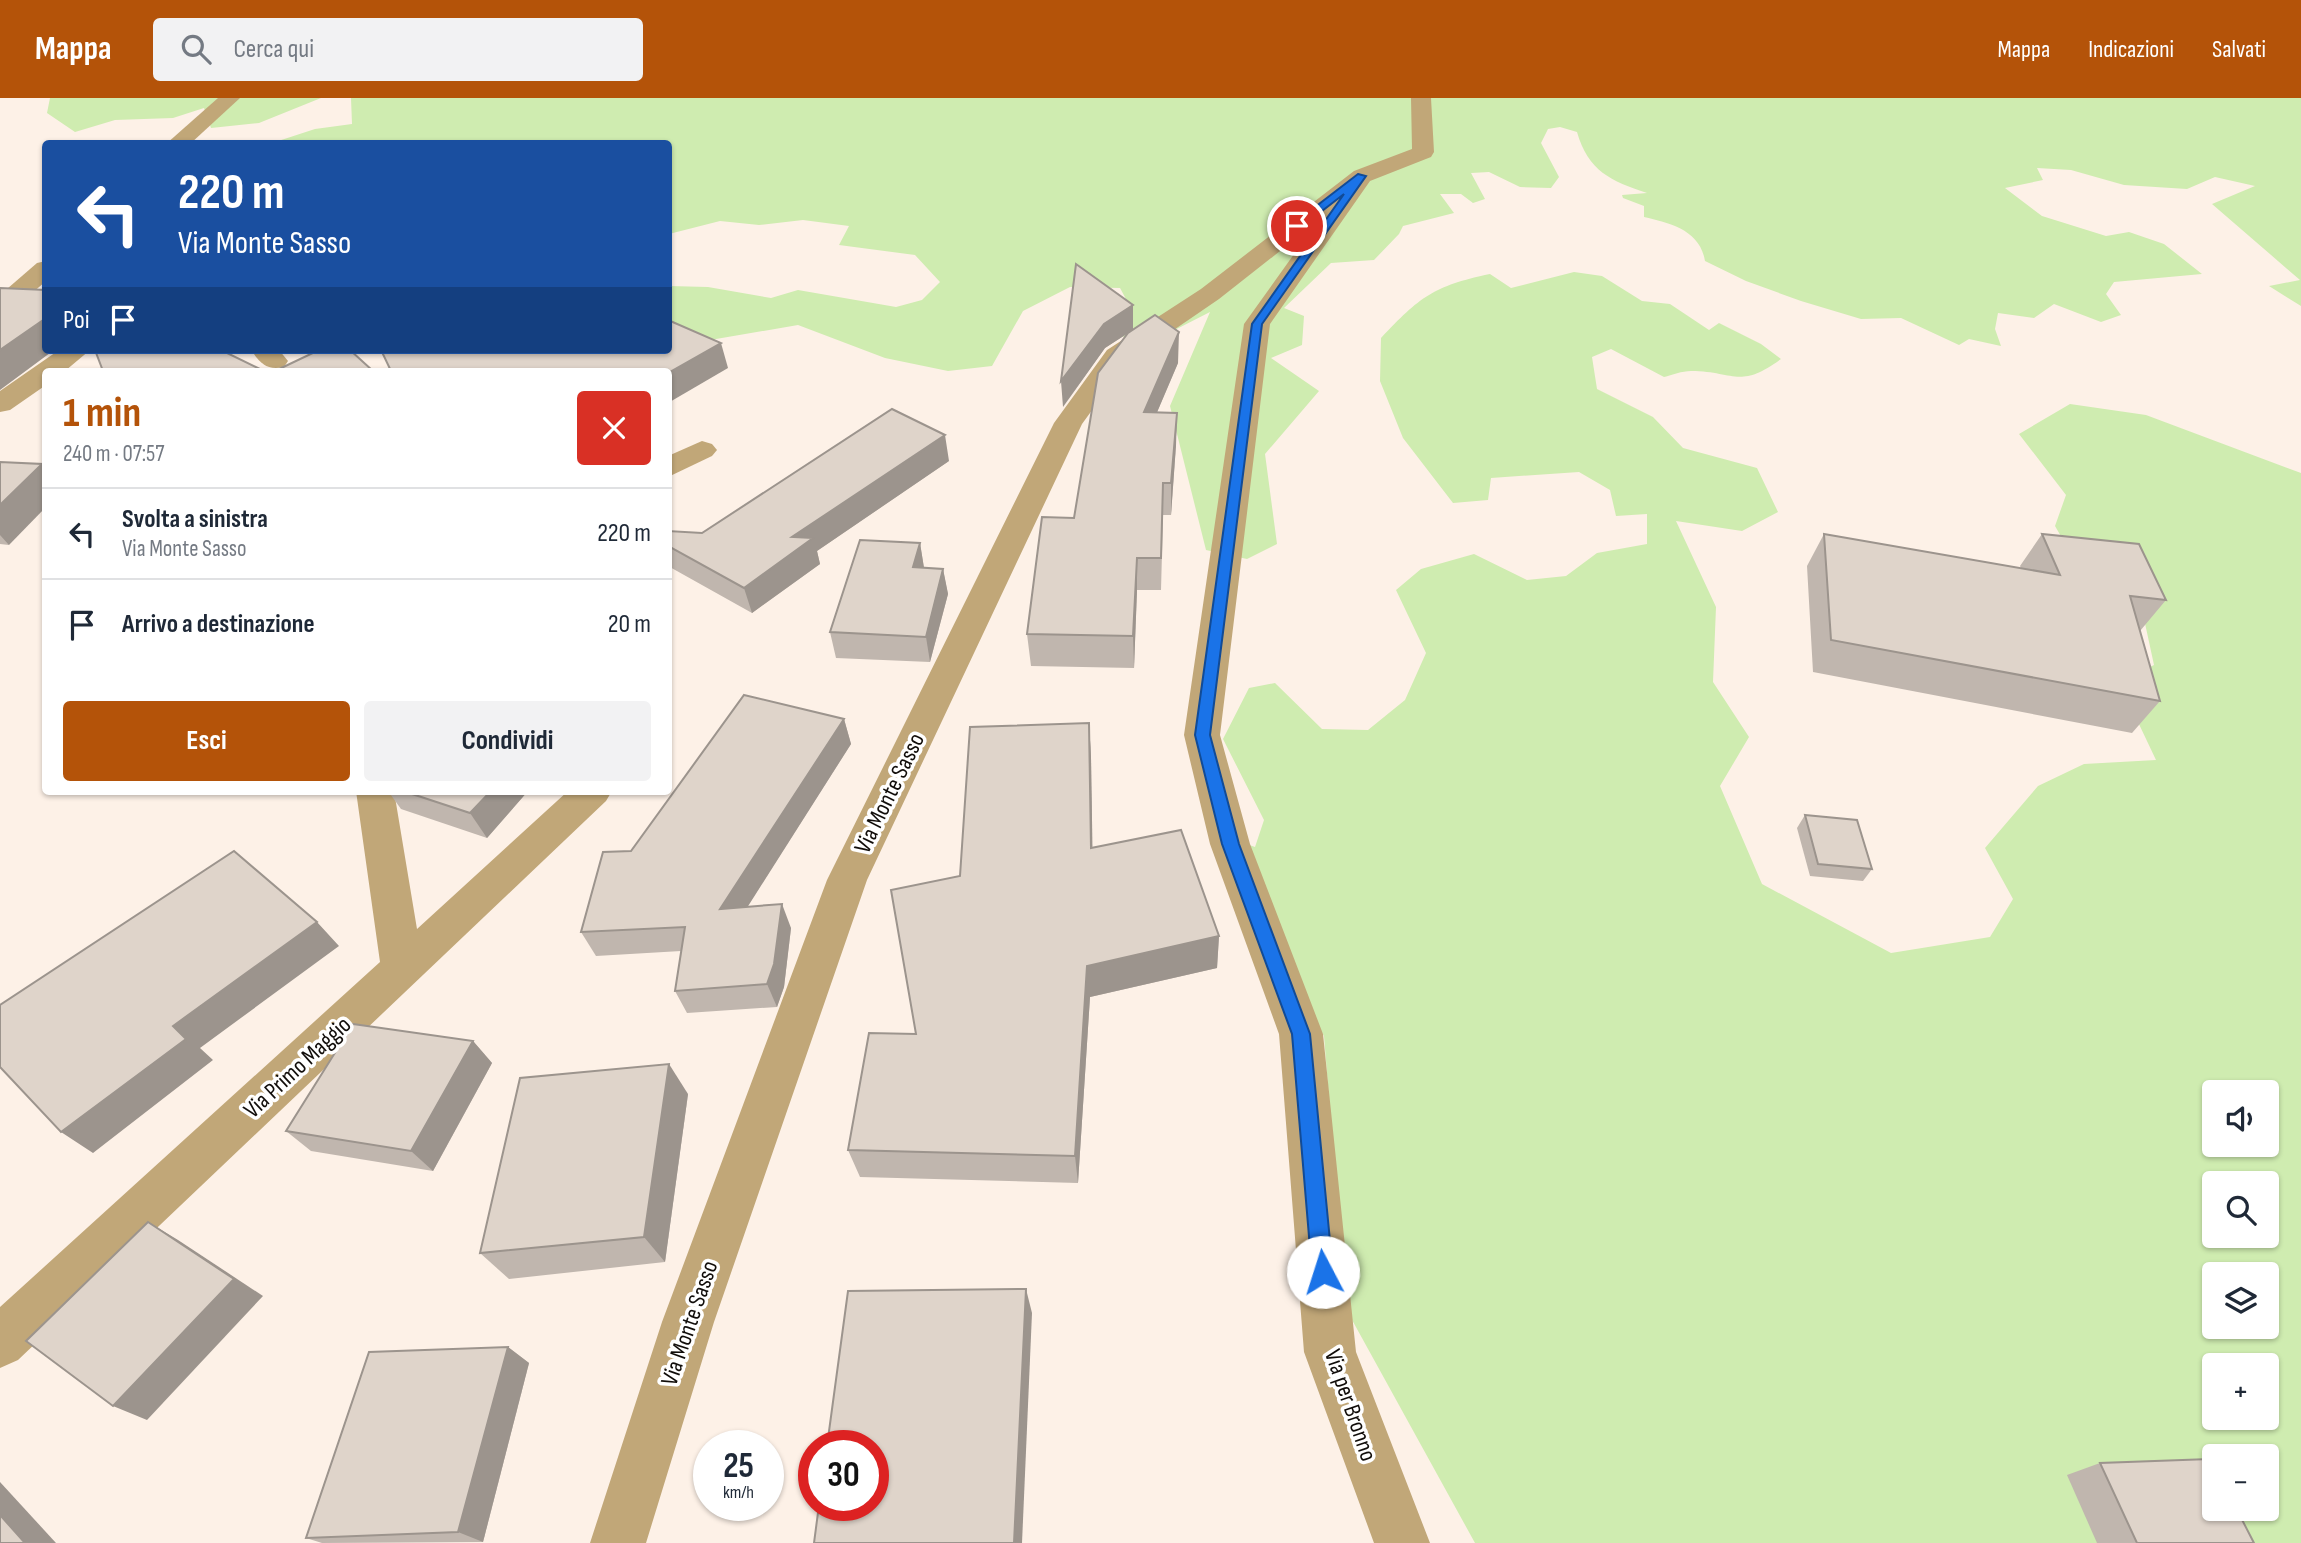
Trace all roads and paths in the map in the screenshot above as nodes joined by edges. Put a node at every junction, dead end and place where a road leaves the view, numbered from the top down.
1 (230, 98) edge
2 (1421, 98) edge
3 (181, 140) edge
4 (1362, 176) junction
5 (42, 271) edge
6 (0, 308) edge
7 (71, 354) edge
8 (51, 368) edge
9 (42, 375) edge
10 (0, 404) edge
11 (702, 450) dead end
12 (672, 465) edge
13 (376, 795) edge
14 (589, 795) edge
15 (402, 968) junction
16 (0, 1342) edge
17 (618, 1543) edge
18 (1402, 1543) edge

1 - 3 street
2 - 4 street
4 - 17 street, Via Monte Sasso
4 - 18 street, Via per Bronno
5 - 6 street
7 - 8 street
9 - 10 street
11 - 12 street
13 - 15 street
14 - 15 street, Via Primo Maggio
15 - 16 street, Via Primo Maggio

